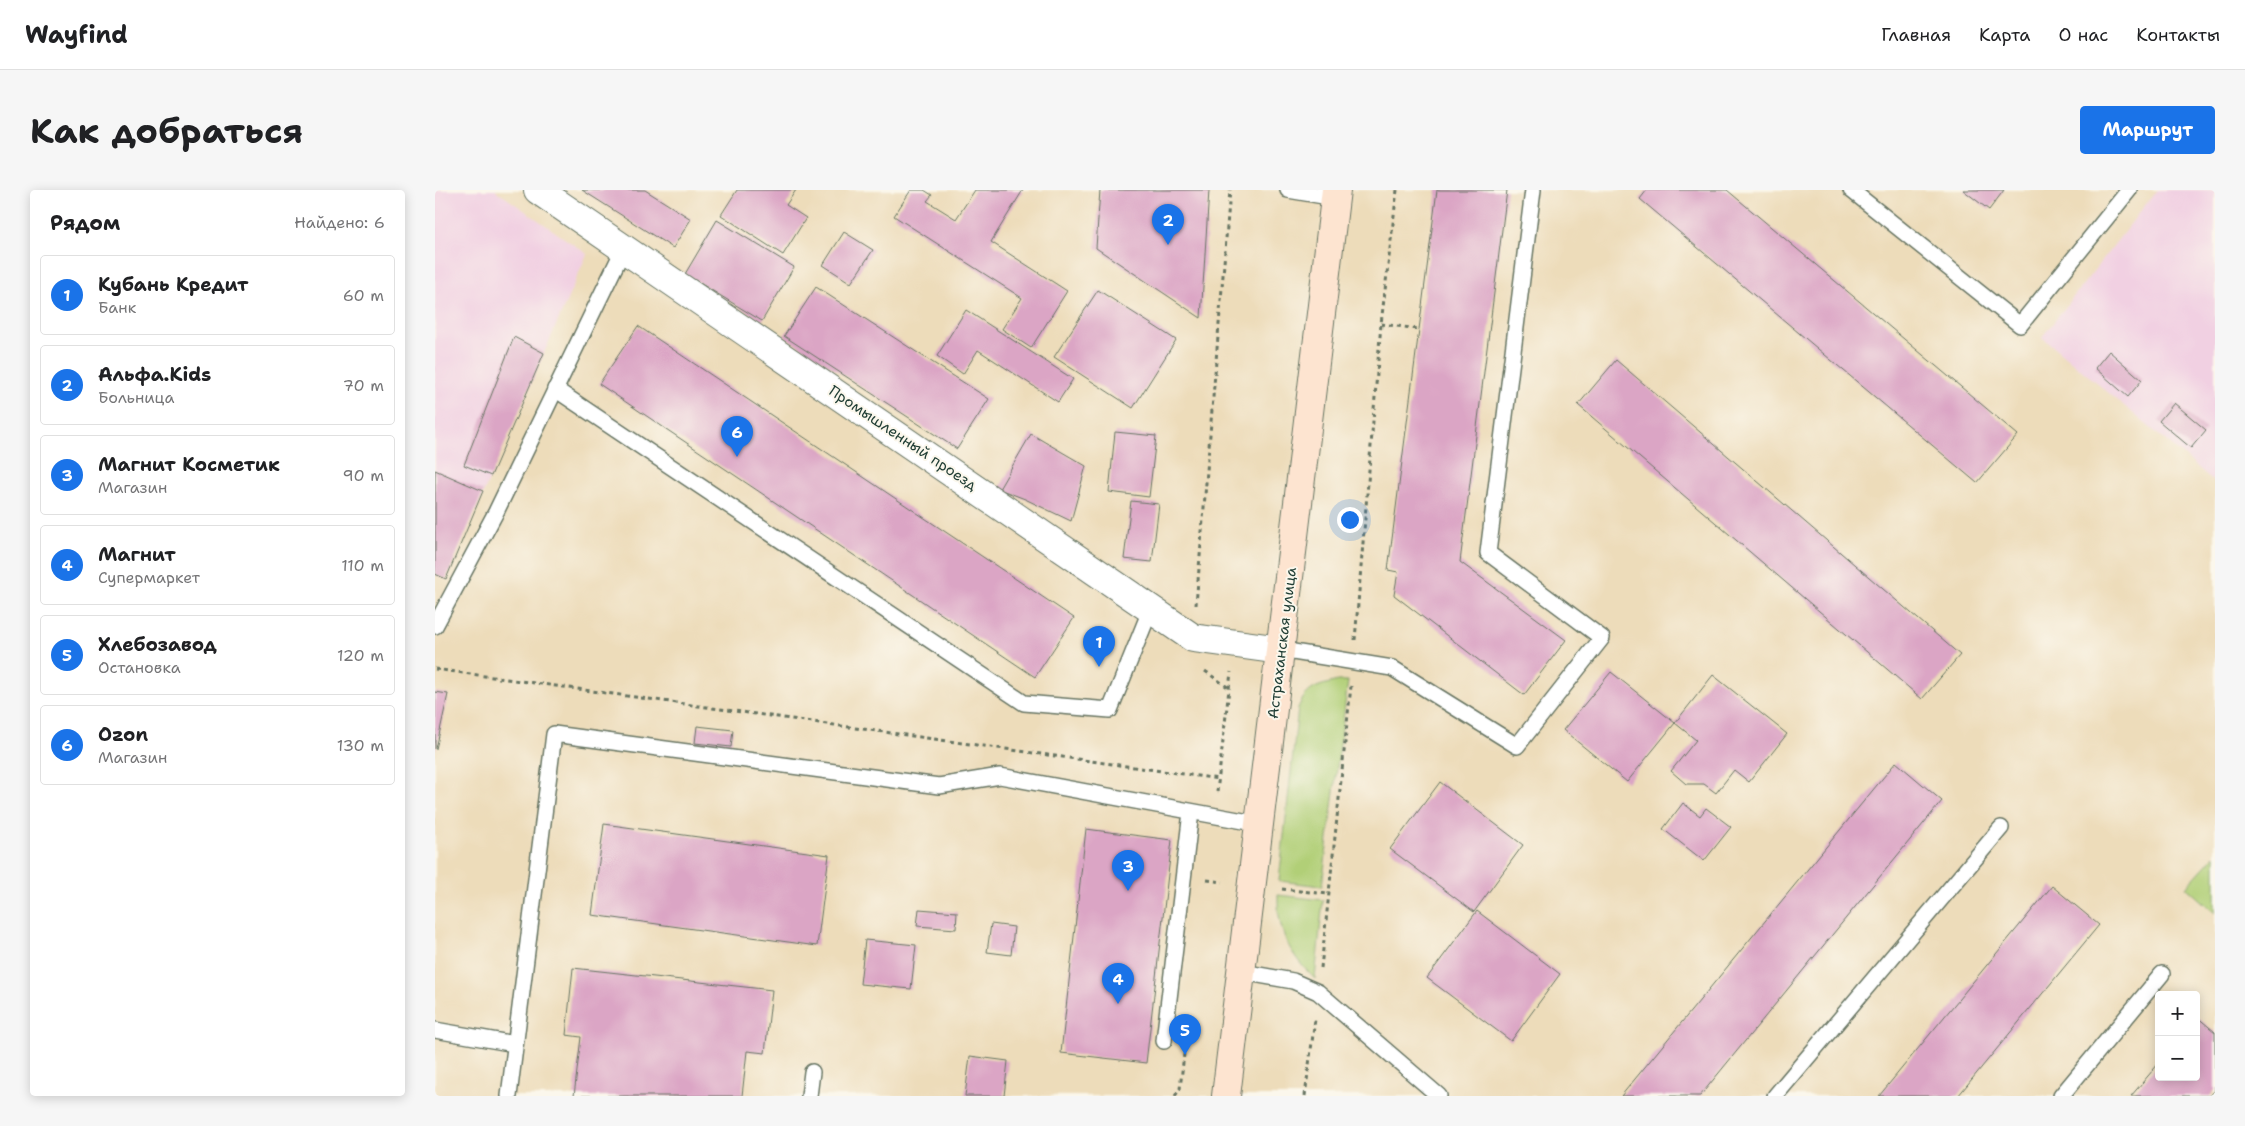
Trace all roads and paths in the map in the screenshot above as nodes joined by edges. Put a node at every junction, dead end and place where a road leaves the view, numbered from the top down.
1 (538, 190) edge
2 (1230, 190) edge
3 (1287, 190) edge
4 (1397, 190) edge
5 (1533, 190) edge
6 (1851, 190) edge
7 (2129, 190) edge
8 (1336, 194) edge
9 (624, 248) junction
10 (1381, 324) junction
11 (1419, 329) dead end
12 (555, 389) junction
13 (1151, 608) junction
14 (435, 626) edge
15 (1193, 638) junction
16 (1281, 650) junction
17 (1354, 662) junction
18 (435, 669) edge
19 (1219, 779) dead end
20 (1191, 812) junction
21 (1260, 824) junction
22 (2001, 828) dead end
23 (1242, 972) junction
24 (2162, 974) dead end
25 (1318, 992) junction
26 (435, 1030) edge
27 (1164, 1041) dead end
28 (515, 1044) junction
29 (812, 1072) dead end
30 (509, 1096) edge
31 (809, 1096) edge
32 (1226, 1096) edge
33 (1305, 1096) edge
34 (1439, 1096) edge
35 (1775, 1096) edge
36 (2061, 1096) edge

1 - 9 street, Промышленный проезд
2 - 15 path
3 - 8 lane
4 - 10 path
5 - 17 lane
6 - 7 lane
8 - 16 street, Астраханская улица
9 - 12 lane
9 - 13 street, Промышленный проезд
10 - 11 path
10 - 17 path
12 - 13 lane
12 - 14 lane
13 - 15 street, Промышленный проезд
15 - 16 street, Промышленный проезд
16 - 17 lane
16 - 21 street, Астраханская улица
17 - 25 path
18 - 19 path
20 - 21 lane
20 - 27 lane
20 - 28 lane
21 - 23 street, Астраханская улица
22 - 35 lane
23 - 25 lane
23 - 32 street, Астраханская улица
24 - 36 lane
25 - 33 path
25 - 34 lane
26 - 28 lane
28 - 30 lane
29 - 31 lane

